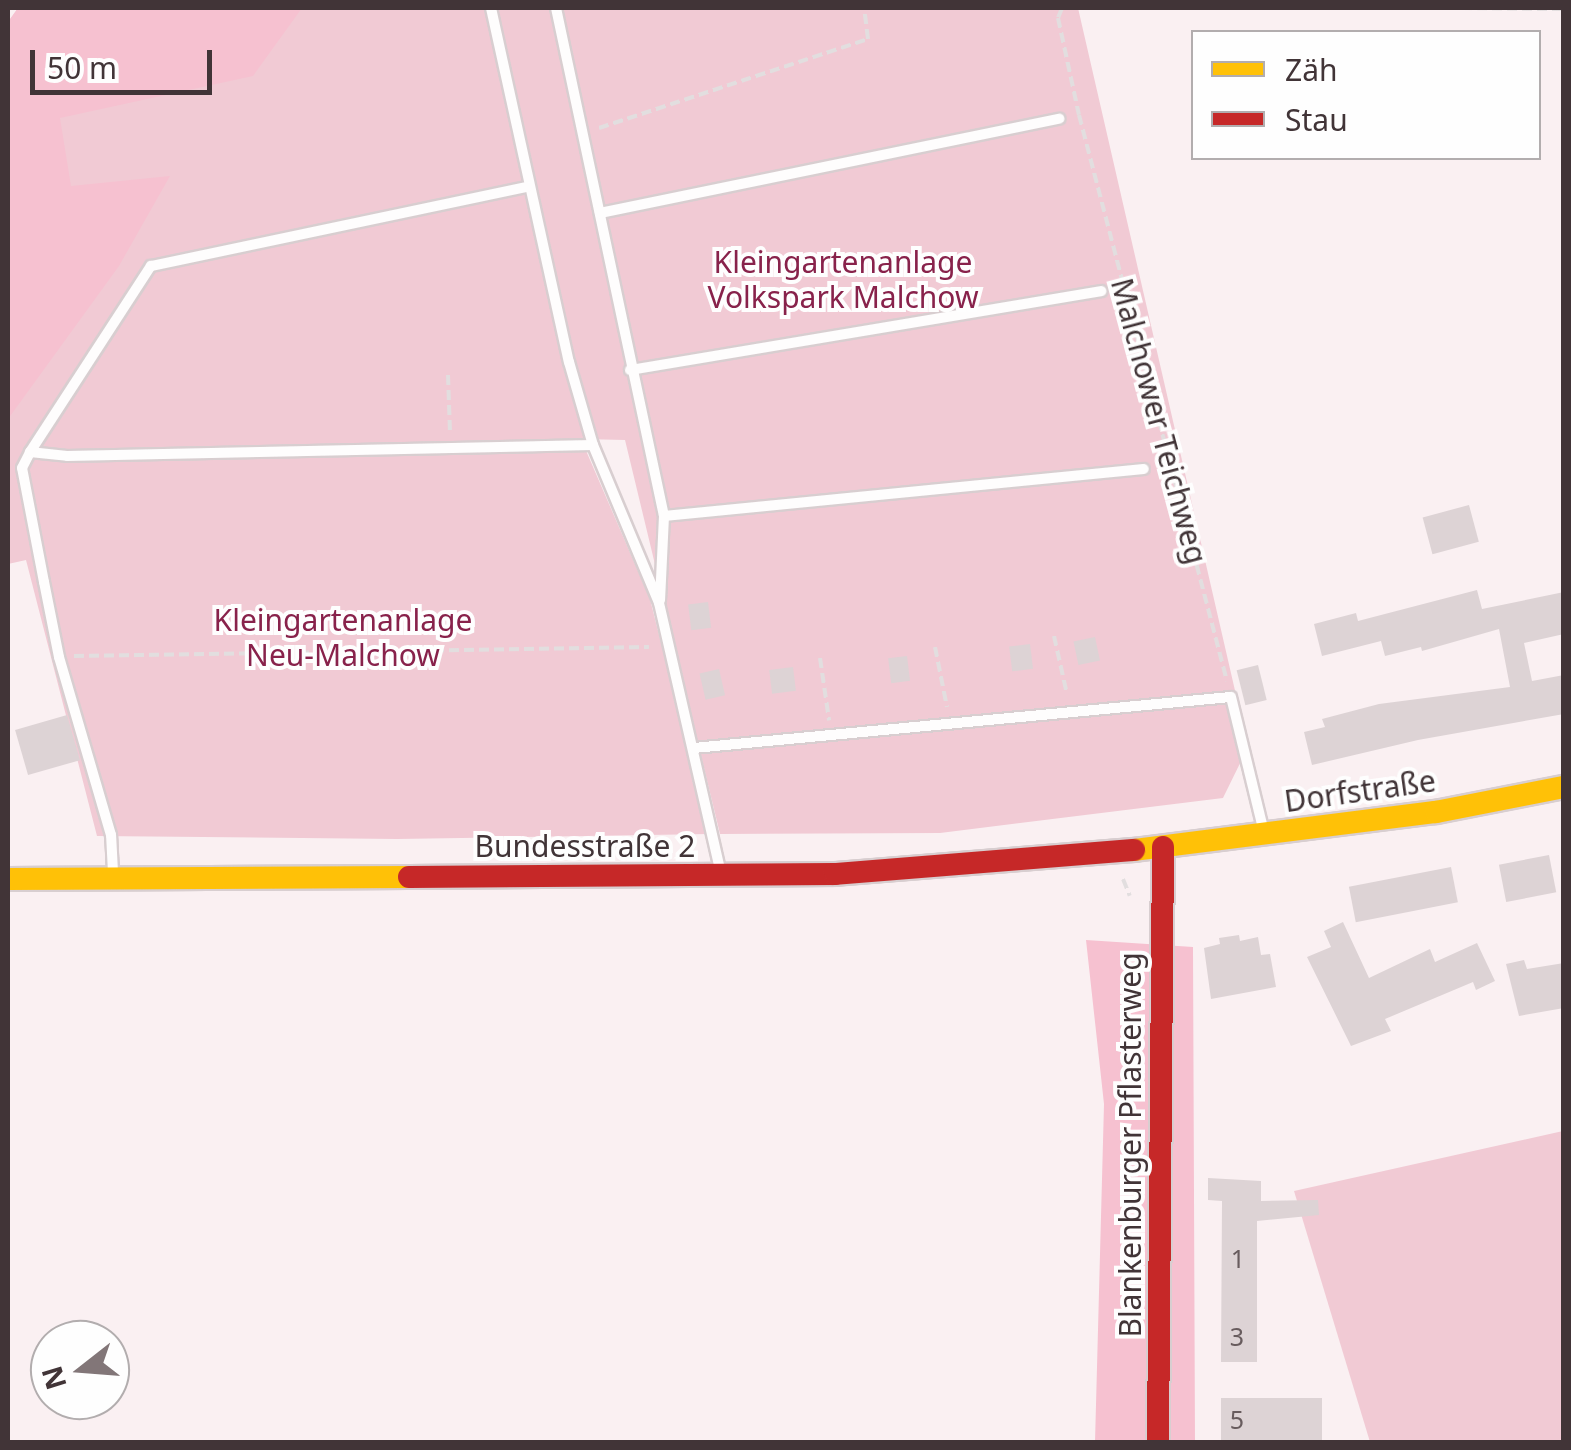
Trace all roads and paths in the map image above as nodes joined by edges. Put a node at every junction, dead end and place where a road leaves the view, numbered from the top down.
1 (490, 8) edge
2 (556, 8) edge
3 (864, 8) edge
4 (1062, 8) edge
5 (1462, 8) edge
6 (1564, 9) edge
7 (1060, 119) dead end
8 (582, 134) junction
9 (527, 188) junction
10 (600, 213) junction
11 (1101, 291) dead end
12 (630, 370) junction
13 (448, 375) dead end
14 (593, 445) junction
15 (451, 451) junction
16 (30, 452) junction
17 (1144, 470) dead end
18 (664, 516) junction
19 (660, 603) junction
20 (1054, 636) dead end
21 (669, 643) junction
22 (936, 648) dead end
23 (60, 656) junction
24 (820, 658) dead end
25 (1231, 697) junction
26 (1071, 714) junction
27 (951, 724) junction
28 (832, 734) junction
29 (694, 748) junction
30 (1564, 786) edge
31 (1264, 834) junction
32 (1163, 847) junction
33 (720, 875) junction
34 (113, 879) junction
35 (8, 880) edge
36 (1158, 1442) edge

1 - 9 lane
2 - 8 lane
3 - 8 path
4 - 25 path, Malchower Teichweg
5 - 6 path
7 - 10 lane
8 - 10 lane
9 - 14 lane
9 - 16 lane
10 - 12 lane
11 - 12 lane
12 - 18 lane
13 - 15 path
14 - 15 lane
14 - 19 lane
15 - 16 lane
16 - 23 lane
17 - 18 lane
18 - 19 lane
19 - 21 lane
20 - 26 path
21 - 23 path
21 - 29 lane
22 - 27 path
23 - 34 lane
24 - 28 path
25 - 26 lane
25 - 31 lane
26 - 27 lane
27 - 28 lane
28 - 29 lane
29 - 33 lane
30 - 31 main road, Dorfstraße
31 - 32 main road, Dorfstraße
32 - 33 main road, Bundesstraße 2
32 - 36 main road, Blankenburger Pflasterweg
33 - 34 main road, Bundesstraße 2
34 - 35 main road, Bundesstraße 2

